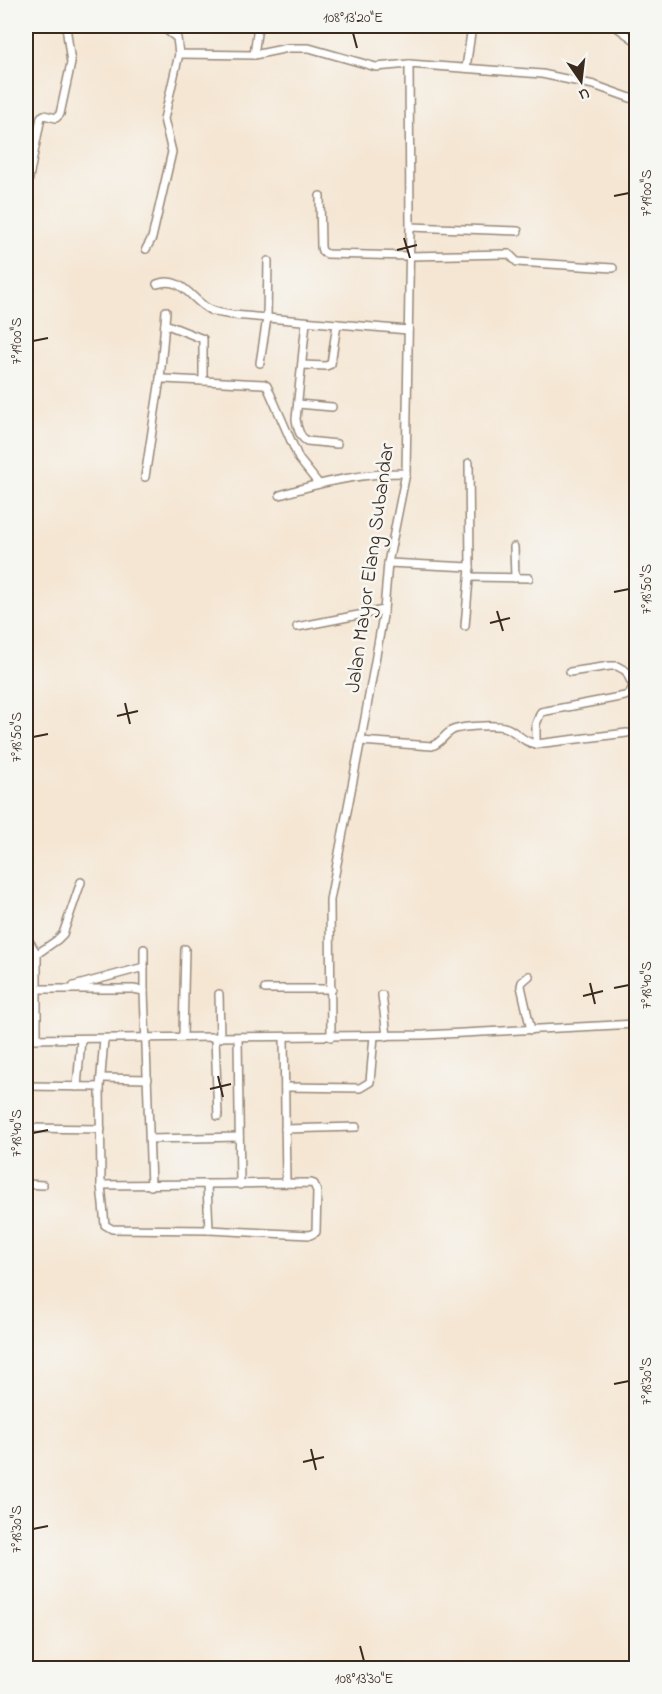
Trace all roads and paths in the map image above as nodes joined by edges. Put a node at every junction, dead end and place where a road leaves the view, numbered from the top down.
1 (66, 26) edge
2 (161, 26) edge
3 (258, 26) edge
4 (472, 26) edge
5 (615, 26) edge
6 (636, 41) edge
7 (179, 54) junction
8 (255, 55) junction
9 (409, 64) junction
10 (466, 68) junction
11 (636, 100) edge
12 (26, 193) edge
13 (320, 196) dead end
14 (410, 227) junction
15 (519, 231) dead end
16 (146, 249) dead end
17 (409, 256) junction
18 (268, 261) dead end
19 (613, 268) dead end
20 (158, 284) dead end
21 (166, 311) dead end
22 (267, 318) junction
23 (306, 322) junction
24 (165, 324) junction
25 (337, 324) junction
26 (408, 330) junction
27 (260, 363) dead end
28 (302, 365) junction
29 (160, 379) junction
30 (203, 381) junction
31 (298, 404) junction
32 (332, 407) dead end
33 (337, 444) dead end
34 (469, 463) dead end
35 (406, 473) junction
36 (145, 477) dead end
37 (318, 483) junction
38 (280, 495) dead end
39 (514, 548) dead end
40 (388, 563) junction
41 (471, 567) junction
42 (470, 577) junction
43 (515, 578) junction
44 (529, 578) dead end
45 (384, 610) junction
46 (465, 626) dead end
47 (297, 627) dead end
48 (570, 672) dead end
49 (627, 732) dead end
50 (360, 741) junction
51 (536, 744) junction
52 (81, 882) dead end
53 (26, 936) edge
54 (26, 948) edge
55 (144, 949) dead end
56 (185, 949) dead end
57 (35, 951) junction
58 (144, 967) junction
59 (529, 976) dead end
60 (26, 989) edge
61 (37, 989) junction
62 (63, 989) junction
63 (265, 989) dead end
64 (332, 989) junction
65 (144, 991) junction
66 (219, 994) dead end
67 (382, 994) dead end
68 (636, 1024) edge
69 (531, 1030) junction
70 (183, 1036) junction
71 (374, 1036) junction
72 (387, 1036) junction
73 (331, 1037) junction
74 (147, 1038) junction
75 (218, 1038) junction
76 (238, 1038) junction
77 (284, 1038) junction
78 (26, 1039) edge
79 (37, 1039) junction
80 (81, 1039) junction
81 (104, 1039) junction
82 (101, 1078) junction
83 (148, 1079) junction
84 (26, 1086) edge
85 (100, 1086) junction
86 (77, 1087) junction
87 (285, 1087) junction
88 (218, 1116) dead end
89 (356, 1127) dead end
90 (26, 1128) edge
91 (101, 1129) junction
92 (285, 1129) junction
93 (239, 1137) junction
94 (150, 1139) junction
95 (286, 1183) junction
96 (26, 1184) edge
97 (43, 1185) dead end
98 (101, 1185) junction
99 (207, 1185) junction
100 (240, 1185) junction
101 (151, 1186) junction
102 (209, 1230) junction

1 - 12 street
2 - 7 street
3 - 8 street
4 - 10 street
5 - 6 street
7 - 8 street
7 - 16 street
8 - 9 street
9 - 10 street
9 - 14 street, Jalan Mayor Elang Subandar
10 - 11 street
13 - 17 street
14 - 15 street
14 - 17 street, Jalan Mayor Elang Subandar
17 - 19 street
17 - 26 street, Jalan Mayor Elang Subandar
18 - 22 street
20 - 22 street
21 - 24 street
22 - 23 street
22 - 27 street
23 - 25 street
23 - 28 street
24 - 29 street
24 - 30 street
25 - 26 street
25 - 28 street
26 - 35 street, Jalan Mayor Elang Subandar
28 - 31 street
29 - 30 street
29 - 36 street
30 - 37 street
31 - 32 street
31 - 33 street
34 - 41 street
35 - 37 street
35 - 40 street, Jalan Mayor Elang Subandar
37 - 38 street
39 - 43 street
40 - 41 street
40 - 45 street, Jalan Mayor Elang Subandar
41 - 42 street
42 - 43 street
42 - 46 street
43 - 44 street
45 - 47 street
45 - 50 street, Jalan Mayor Elang Subandar
48 - 51 street
49 - 51 street
50 - 51 street
50 - 64 street, Jalan Mayor Elang Subandar
52 - 57 street
53 - 57 street
54 - 57 street
55 - 58 street
56 - 70 street
57 - 61 street
58 - 62 street
58 - 65 street
59 - 69 street
60 - 61 street
61 - 62 street
61 - 79 street
62 - 65 street
63 - 64 street
64 - 73 street, Jalan Mayor Elang Subandar
65 - 74 street
66 - 75 street
67 - 72 street
68 - 69 street
69 - 72 street
70 - 74 street
70 - 75 street
71 - 72 street
71 - 73 street
71 - 87 street
73 - 77 street
74 - 81 street
74 - 83 street
75 - 76 street
75 - 88 street
76 - 77 street
76 - 93 street
77 - 87 street
78 - 79 street
79 - 80 street
80 - 81 street
80 - 86 street
81 - 82 street
82 - 83 street
82 - 85 street
83 - 94 street
84 - 86 street
85 - 86 street
85 - 91 street
87 - 92 street
89 - 92 street
90 - 91 street
91 - 98 street
92 - 95 street
93 - 94 street
93 - 100 street
94 - 101 street
95 - 100 street
95 - 102 street
96 - 97 street
98 - 101 street
98 - 102 street
99 - 100 street
99 - 101 street
99 - 102 street

